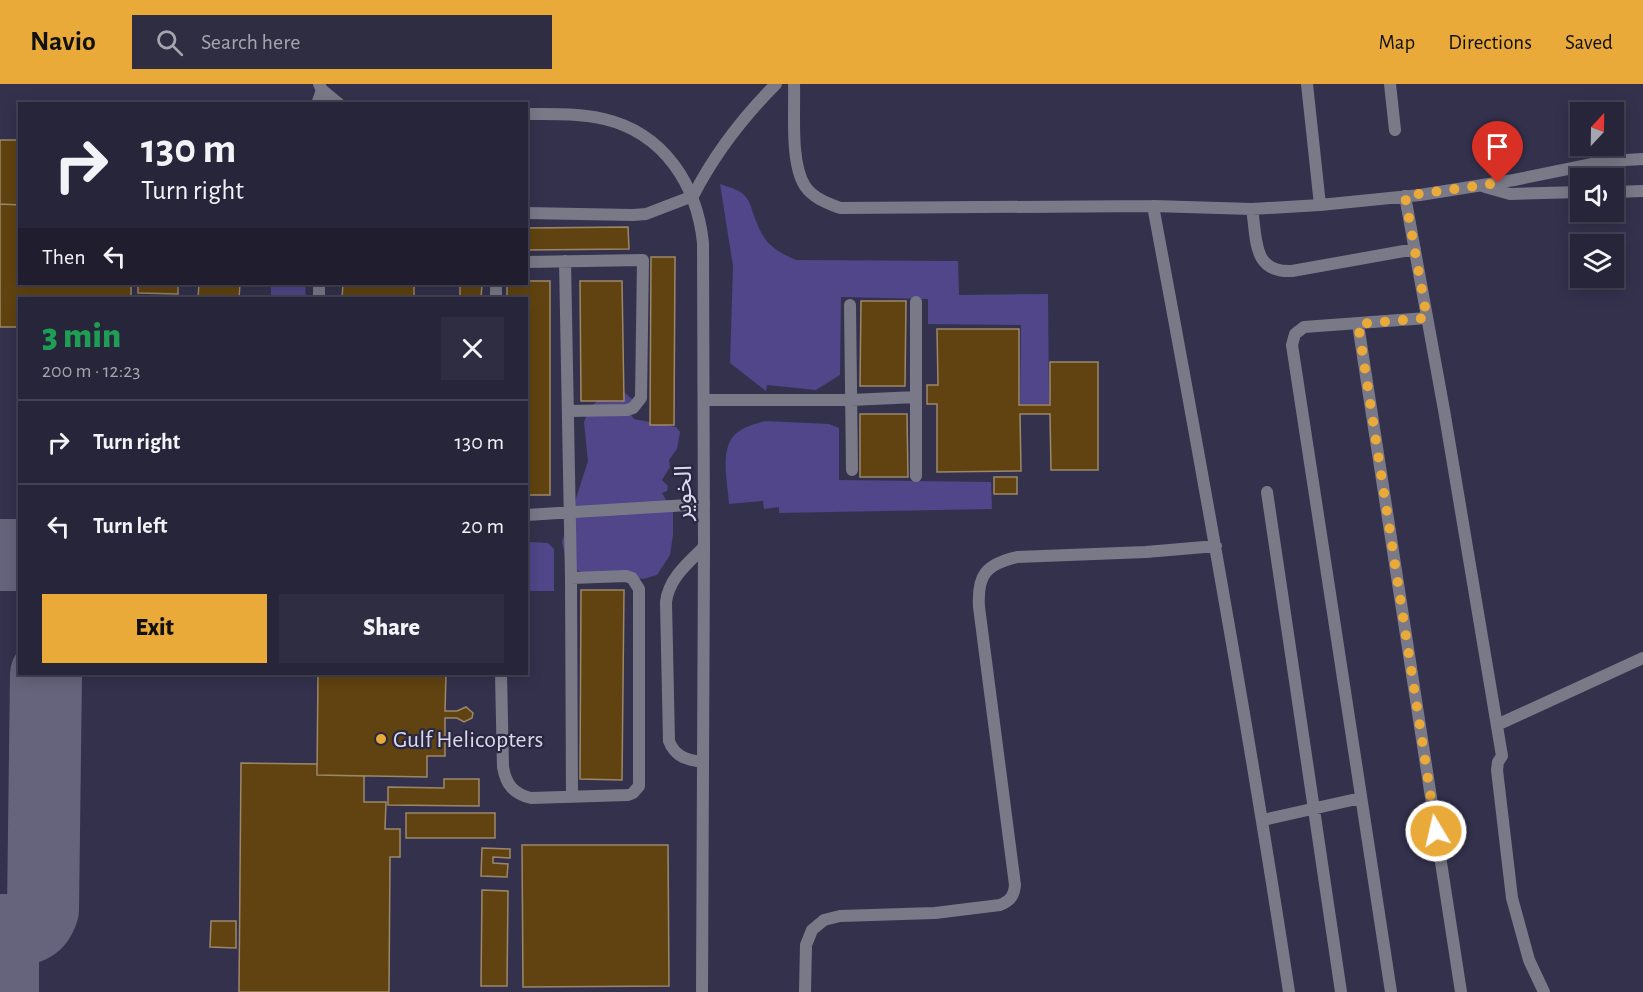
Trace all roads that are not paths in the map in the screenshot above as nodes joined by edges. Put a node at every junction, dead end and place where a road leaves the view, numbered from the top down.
1 (776, 84) edge
2 (794, 84) edge
3 (1307, 84) edge
4 (1390, 84) edge
5 (321, 87) edge
6 (317, 102) edge
7 (337, 102) edge
8 (528, 114) edge
9 (1395, 130) dead end
10 (1643, 159) edge
11 (1481, 186) junction
12 (1643, 191) edge
13 (1570, 192) edge
14 (1624, 192) edge
15 (693, 196) junction
16 (1405, 196) junction
17 (1320, 205) junction
18 (1153, 206) junction
19 (1252, 209) junction
20 (528, 213) edge
21 (1415, 249) junction
22 (565, 261) junction
23 (528, 262) edge
24 (915, 302) dead end
25 (850, 305) dead end
26 (1427, 318) junction
27 (1358, 324) junction
28 (916, 397) junction
29 (704, 400) junction
30 (851, 400) junction
31 (568, 411) junction
32 (852, 470) dead end
33 (916, 476) dead end
34 (1267, 492) dead end
35 (704, 504) junction
36 (570, 512) junction
37 (528, 515) edge
38 (1216, 546) junction
39 (704, 547) junction
40 (571, 578) junction
41 (1643, 658) edge
42 (501, 675) edge
43 (1497, 725) junction
44 (703, 762) junction
45 (572, 796) junction
46 (1361, 798) junction
47 (1313, 809) junction
48 (1263, 820) junction
49 (702, 992) edge
50 (805, 992) edge
51 (1289, 992) edge
52 (1341, 992) edge
53 (1391, 992) edge
54 (1461, 992) edge
55 (1544, 992) edge

1 - 15 street
2 - 18 street
3 - 17 street
4 - 9 street
5 - 6 street
5 - 7 street
8 - 15 street, الخوير
10 - 11 street
11 - 13 street
11 - 16 street
12 - 14 street
15 - 20 street
15 - 29 street, الخوير
16 - 17 street
16 - 21 street
17 - 19 street
18 - 19 street
18 - 38 street
19 - 21 street
21 - 26 street
22 - 23 street
22 - 31 street
22 - 31 street
24 - 28 street
25 - 30 street
26 - 27 street
26 - 43 street
27 - 46 street
27 - 54 street
28 - 30 street
28 - 33 street
29 - 30 street
29 - 35 street, الخوير
30 - 32 street
31 - 36 street
34 - 47 street
35 - 36 street
35 - 39 street, الخوير
36 - 37 street
36 - 40 street
38 - 48 street
38 - 50 street
39 - 44 street, الخوير
39 - 44 street
40 - 45 street
40 - 45 street
41 - 43 street
42 - 45 street
43 - 55 street
44 - 49 street, الخوير
46 - 47 street
46 - 53 street
47 - 48 street
47 - 52 street
48 - 51 street

